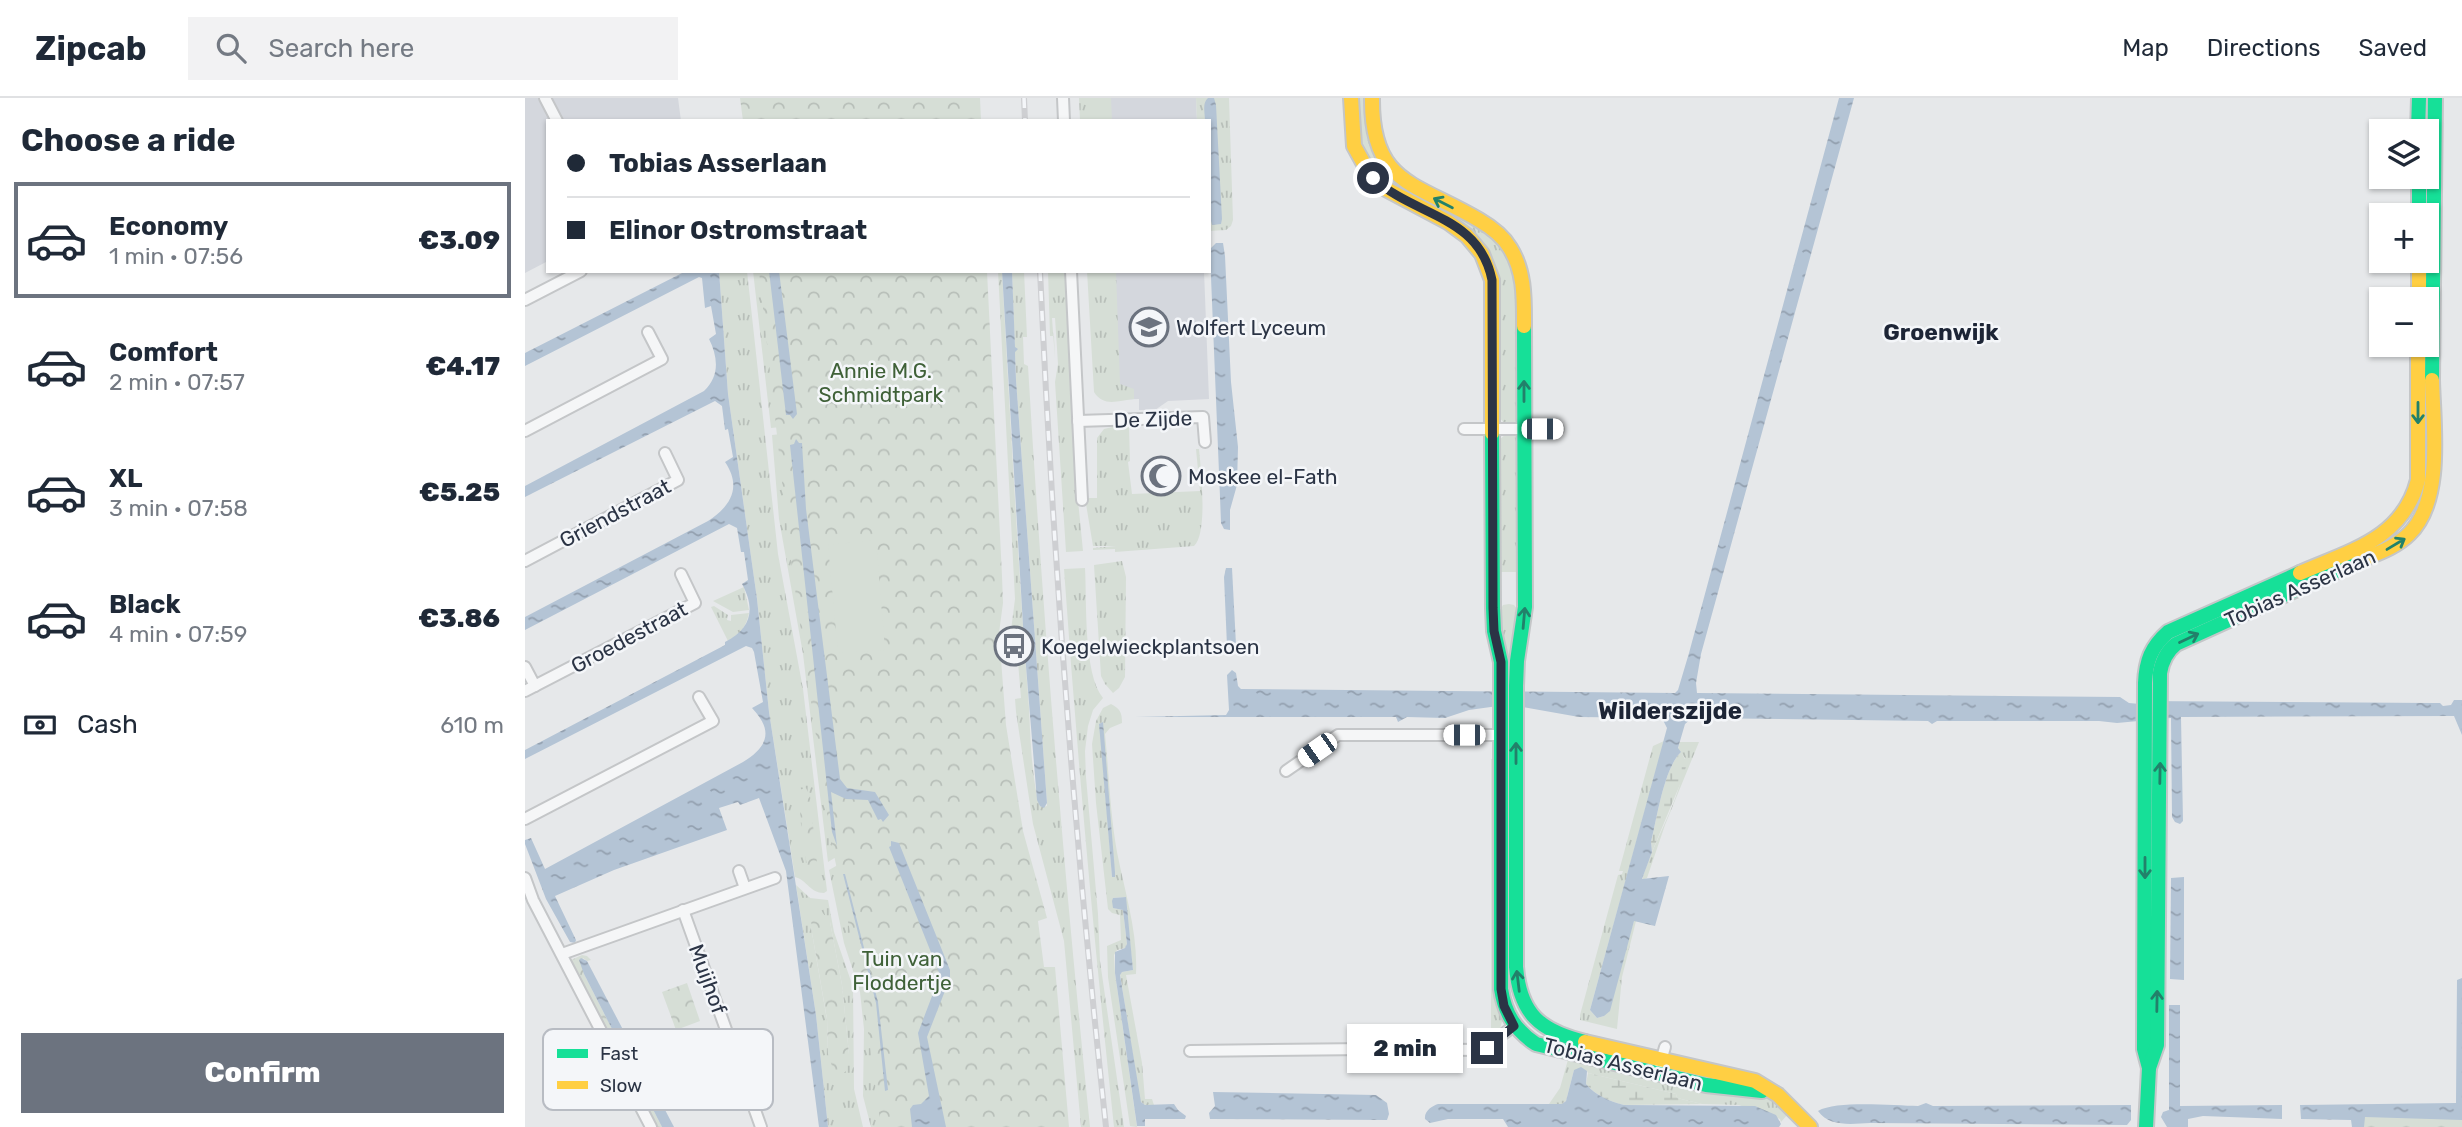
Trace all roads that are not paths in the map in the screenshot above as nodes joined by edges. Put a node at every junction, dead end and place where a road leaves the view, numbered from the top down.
1 (545, 98) edge
2 (1063, 98) edge
3 (1351, 98) edge
4 (1372, 98) edge
5 (2419, 98) edge
6 (2435, 98) edge
7 (556, 119) edge
8 (1064, 119) edge
9 (2419, 119) edge
10 (577, 273) edge
11 (1071, 273) edge
12 (525, 300) edge
13 (648, 332) dead end
14 (2419, 357) edge
15 (1078, 421) junction
16 (1464, 429) dead end
17 (1493, 429) junction
18 (1523, 429) junction
19 (1557, 429) dead end
20 (525, 431) edge
21 (1205, 442) dead end
22 (665, 453) dead end
23 (1082, 500) dead end
24 (525, 561) edge
25 (681, 574) dead end
26 (525, 667) edge
27 (1508, 686) junction
28 (530, 689) edge
29 (2152, 693) junction
30 (699, 697) dead end
31 (1508, 715) junction
32 (1501, 735) junction
33 (1286, 771) dead end
34 (525, 820) edge
35 (739, 871) dead end
36 (525, 878) edge
37 (775, 878) dead end
38 (745, 888) junction
39 (529, 902) edge
40 (683, 910) junction
41 (562, 954) junction
42 (1514, 1026) junction
43 (601, 1029) edge
44 (726, 1029) edge
45 (1190, 1051) dead end
46 (1661, 1060) junction
47 (642, 1110) edge
48 (755, 1110) edge
49 (651, 1127) edge
50 (761, 1127) edge
51 (1809, 1127) edge
52 (2146, 1127) edge

1 - 7 street
2 - 8 street
3 - 17 street, Tobias Asserlaan
18 -> 4 street, Tobias Asserlaan
5 - 9 street
29 -> 6 street, Tobias Asserlaan
10 - 12 street
11 - 15 street
13 - 20 street
14 -> 29 street, Tobias Asserlaan
15 - 21 street, De Zijde
15 - 23 street
16 - 17 street
17 - 18 street
17 - 27 street, Tobias Asserlaan
18 - 19 street
27 -> 18 street, Tobias Asserlaan
22 - 24 street, Griendstraat
25 - 28 street, Groedestraat
26 - 28 street, Groedestraat
27 - 31 street, Tobias Asserlaan
29 - 52 street, Tobias Asserlaan
30 - 34 street
31 - 32 street, Tobias Asserlaan
46 -> 31 street, Tobias Asserlaan
32 - 33 street
32 - 42 street, Tobias Asserlaan
35 - 38 street
36 - 39 street
37 - 38 street
38 - 40 street
39 - 41 street
40 - 41 street
40 - 44 street, Muijhof
41 - 43 street
42 - 45 street
42 - 46 street, Tobias Asserlaan
46 - 51 street, Tobias Asserlaan
47 - 49 street
48 - 50 street, Muijhof

